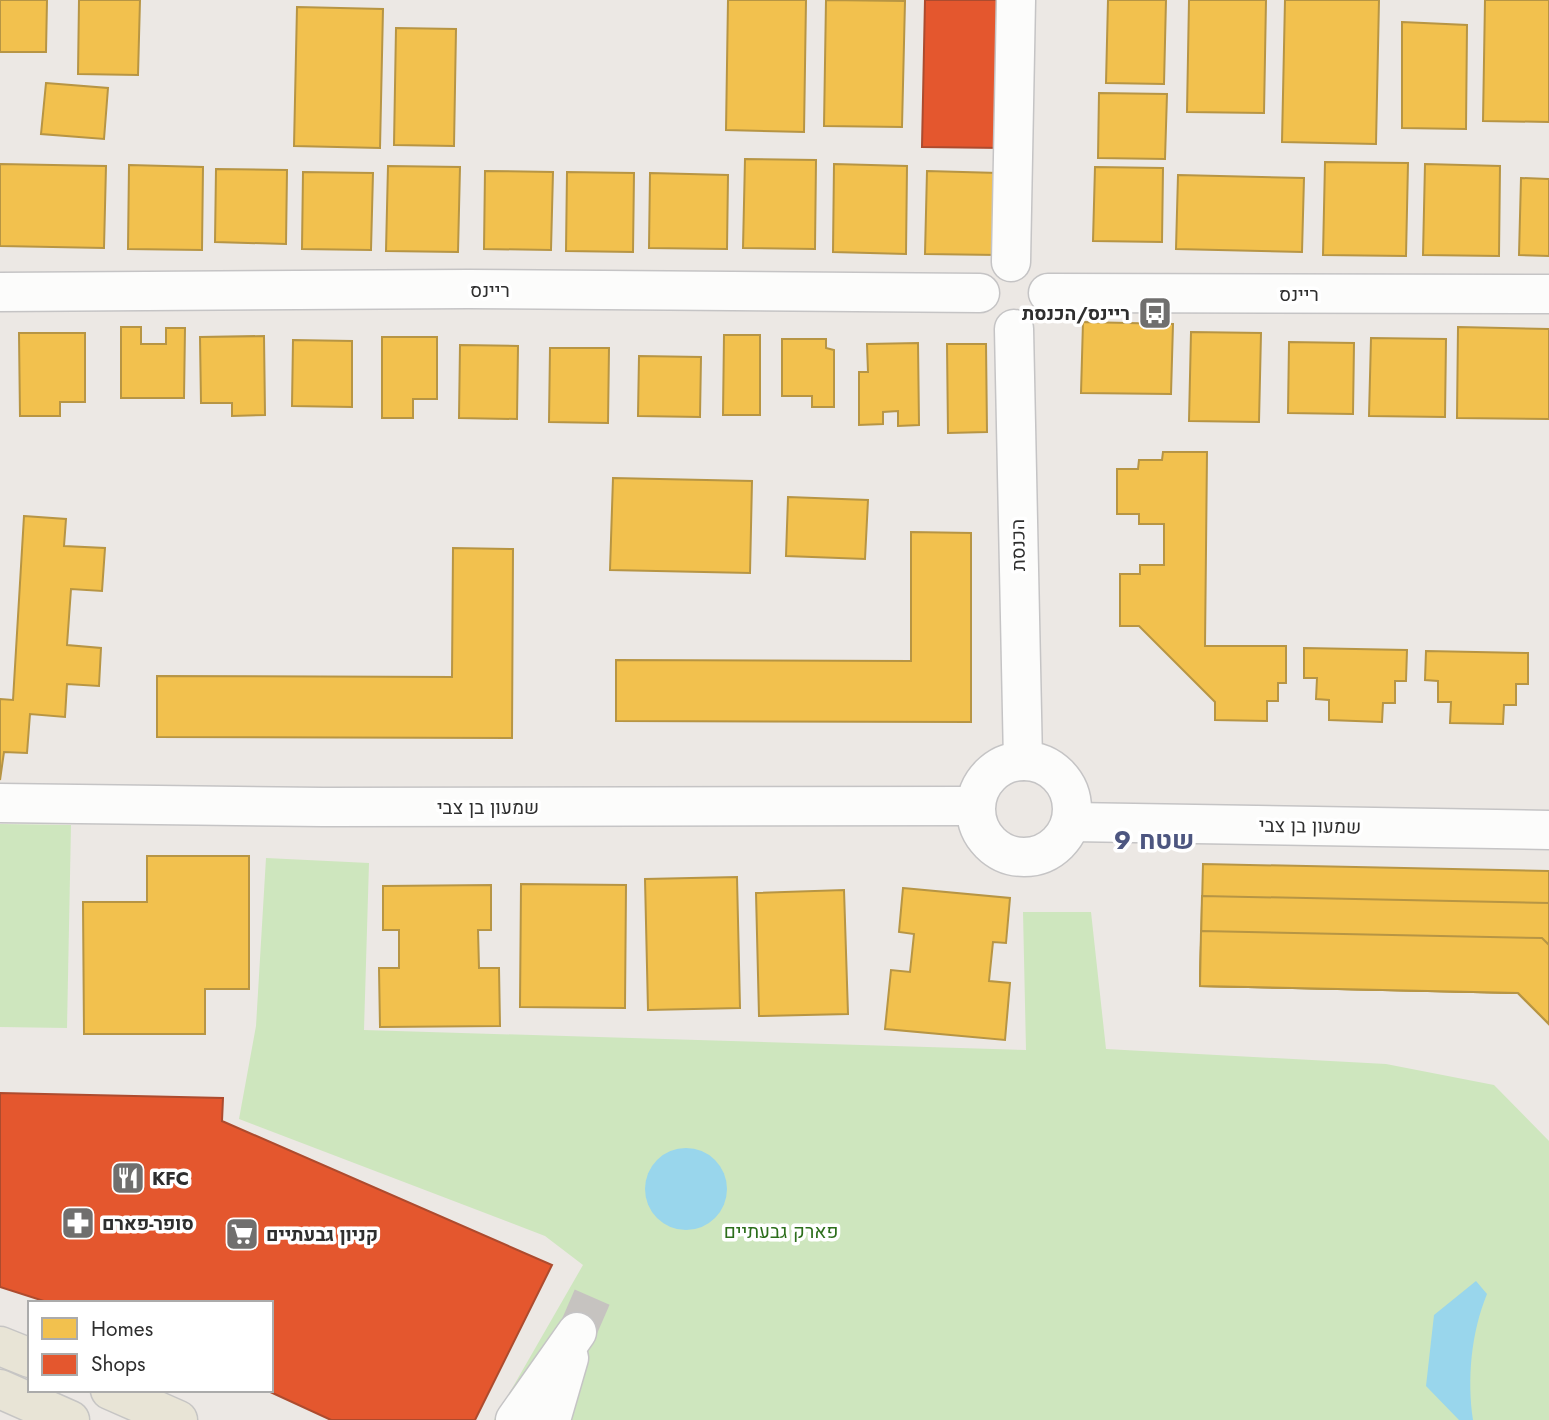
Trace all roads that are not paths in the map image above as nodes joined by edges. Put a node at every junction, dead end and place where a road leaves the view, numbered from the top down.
1 (1016, 0) edge
2 (1011, 262) junction
3 (0, 292) edge
4 (980, 292) junction
5 (1048, 293) junction
6 (1549, 294) edge
7 (1014, 329) junction
8 (1023, 761) junction
9 (0, 803) edge
10 (975, 806) junction
11 (1072, 822) junction
12 (1549, 830) edge
13 (0, 1346) edge
14 (28, 1357) edge
15 (115, 1392) edge
16 (9, 1393) edge
17 (54, 1420) edge
18 (71, 1420) edge
19 (178, 1420) edge
20 (514, 1420) edge
21 (551, 1420) edge

1 - 2 street
2 - 4 street
2 - 5 street
3 - 4 street, ריינס
4 - 7 street
5 - 6 street, ריינס
5 - 7 street
7 - 8 street, הכנסת
8 - 10 street
8 - 11 street
9 - 10 street, שמעון בן צבי
10 - 11 street
11 - 12 street, שמעון בן צבי
13 - 14 main road
15 - 19 main road
16 - 17 street
16 - 18 main road
20 - 21 street

